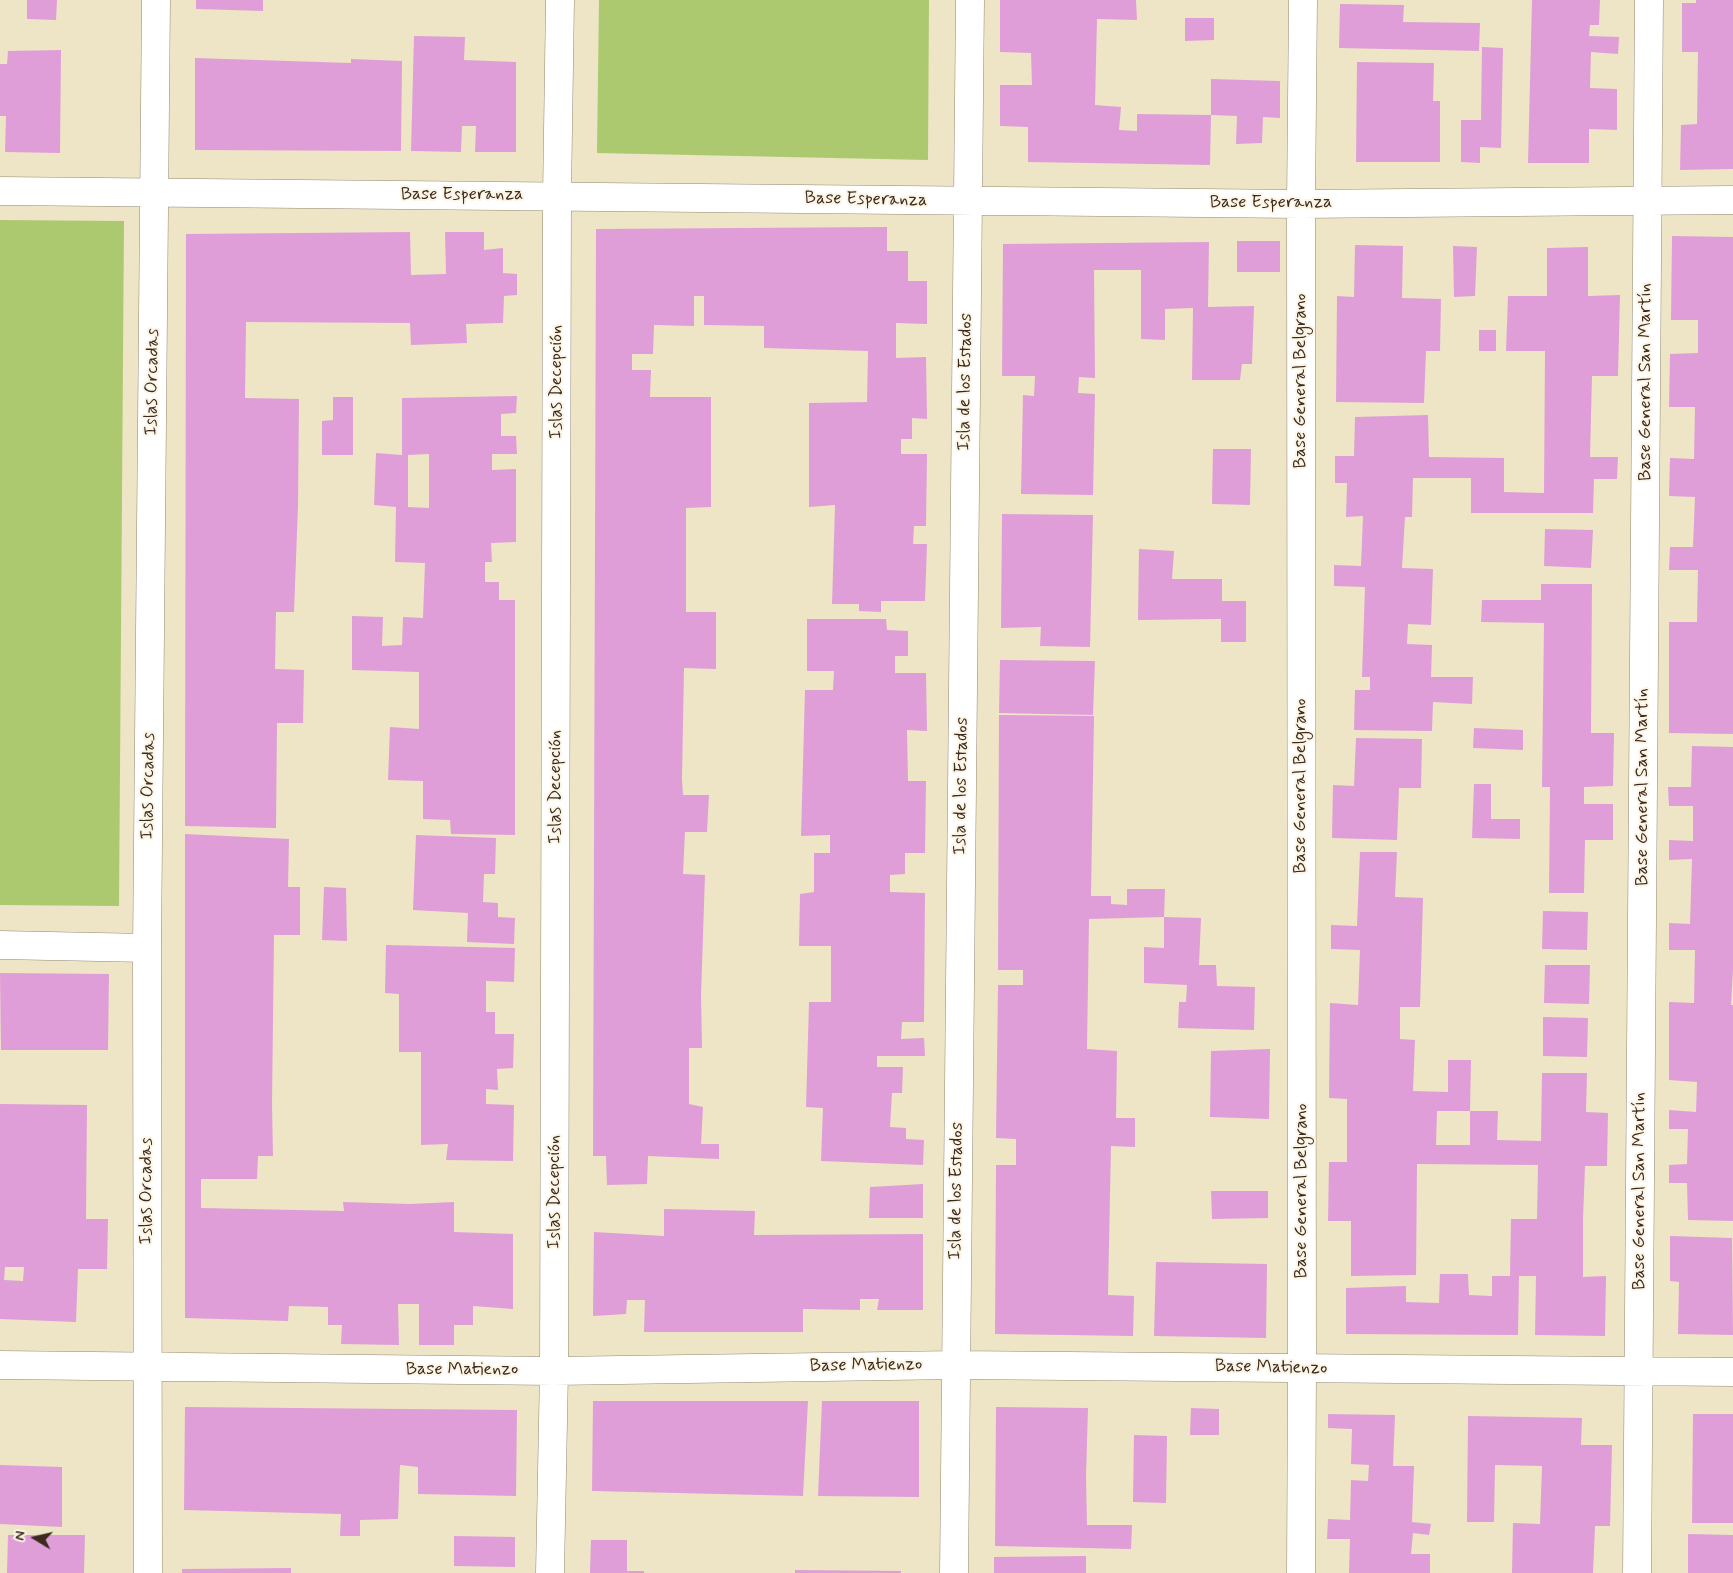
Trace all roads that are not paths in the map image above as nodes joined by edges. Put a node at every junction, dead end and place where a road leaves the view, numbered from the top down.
1 (156, 0) edge
2 (560, 0) edge
3 (970, 0) edge
4 (1303, 0) edge
5 (1649, 0) edge
6 (0, 191) edge
7 (155, 192) junction
8 (558, 196) junction
9 (1733, 200) edge
10 (968, 201) junction
11 (1648, 201) junction
12 (1301, 204) junction
13 (0, 946) edge
14 (147, 948) junction
15 (0, 1365) edge
16 (956, 1365) junction
17 (148, 1368) junction
18 (1302, 1368) junction
19 (554, 1371) junction
20 (1638, 1371) junction
21 (1733, 1372) edge
22 (148, 1573) edge
23 (550, 1573) edge
24 (954, 1573) edge
25 (1300, 1573) edge
26 (1637, 1573) edge

1 - 7 street, Islas Orcadas
2 - 8 street, Islas Decepción
3 - 10 street, Isla de los Estados
4 - 12 street, Base General Belgrano
5 - 11 street, Base General San Martín
6 - 7 street, Base Esperanza
7 - 8 street, Base Esperanza
7 - 14 street, Islas Orcadas
8 - 10 street, Base Esperanza
8 - 19 street, Islas Decepción
9 - 11 street, Base Esperanza
10 - 12 street, Base Esperanza
10 - 16 street, Isla de los Estados
11 - 12 street, Base Esperanza
11 - 20 street, Base General San Martín
12 - 18 street, Base General Belgrano
13 - 14 street
14 - 17 street, Islas Orcadas
15 - 17 street, Base Matienzo
16 - 18 street, Base Matienzo
16 - 19 street, Base Matienzo
16 - 24 street, Isla de los Estados
17 - 19 street, Base Matienzo
17 - 22 street, Islas Orcadas
18 - 20 street, Base Matienzo
18 - 25 street, Base General Belgrano
19 - 23 street, Islas Decepción
20 - 21 street, Base Matienzo
20 - 26 street, Base General San Martín

